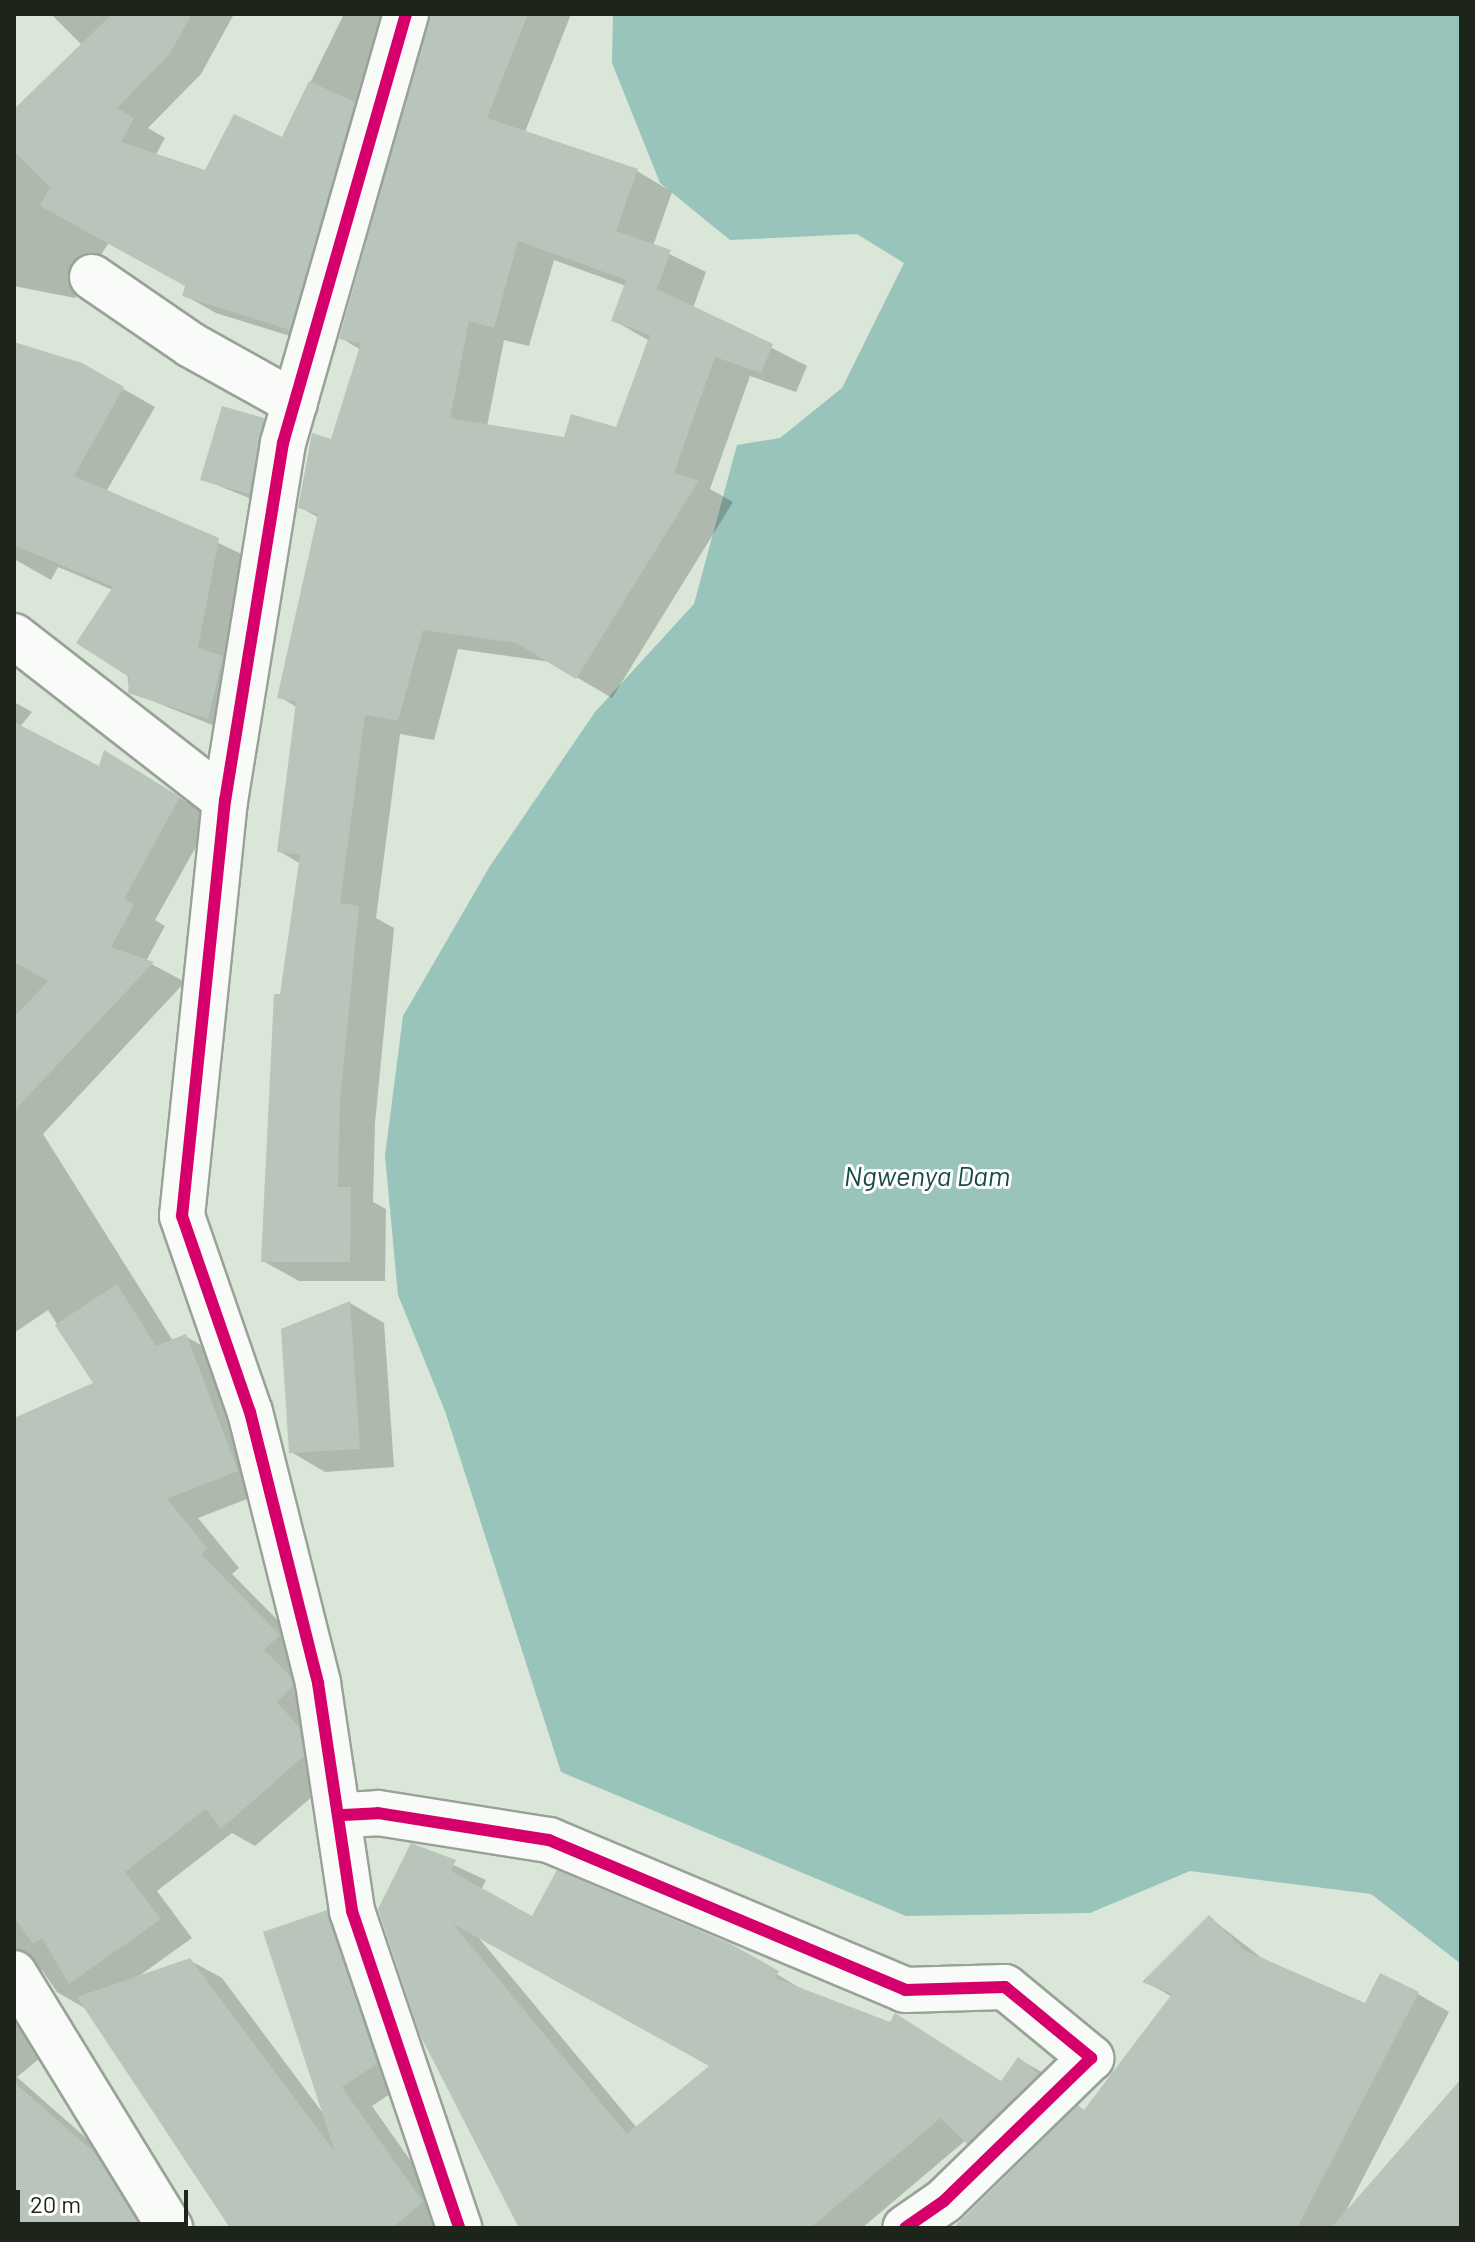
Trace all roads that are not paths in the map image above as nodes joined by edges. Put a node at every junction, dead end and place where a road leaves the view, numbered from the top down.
1 (406, 14) edge
2 (92, 277) dead end
3 (295, 403) junction
4 (14, 636) edge
5 (225, 800) junction
6 (343, 1815) junction
7 (14, 1973) edge
8 (170, 2228) edge
9 (459, 2228) edge
10 (905, 2228) edge

1 - 3 street
2 - 3 street
3 - 5 street
4 - 5 street
5 - 6 street
6 - 9 street
6 - 10 street
7 - 8 street

